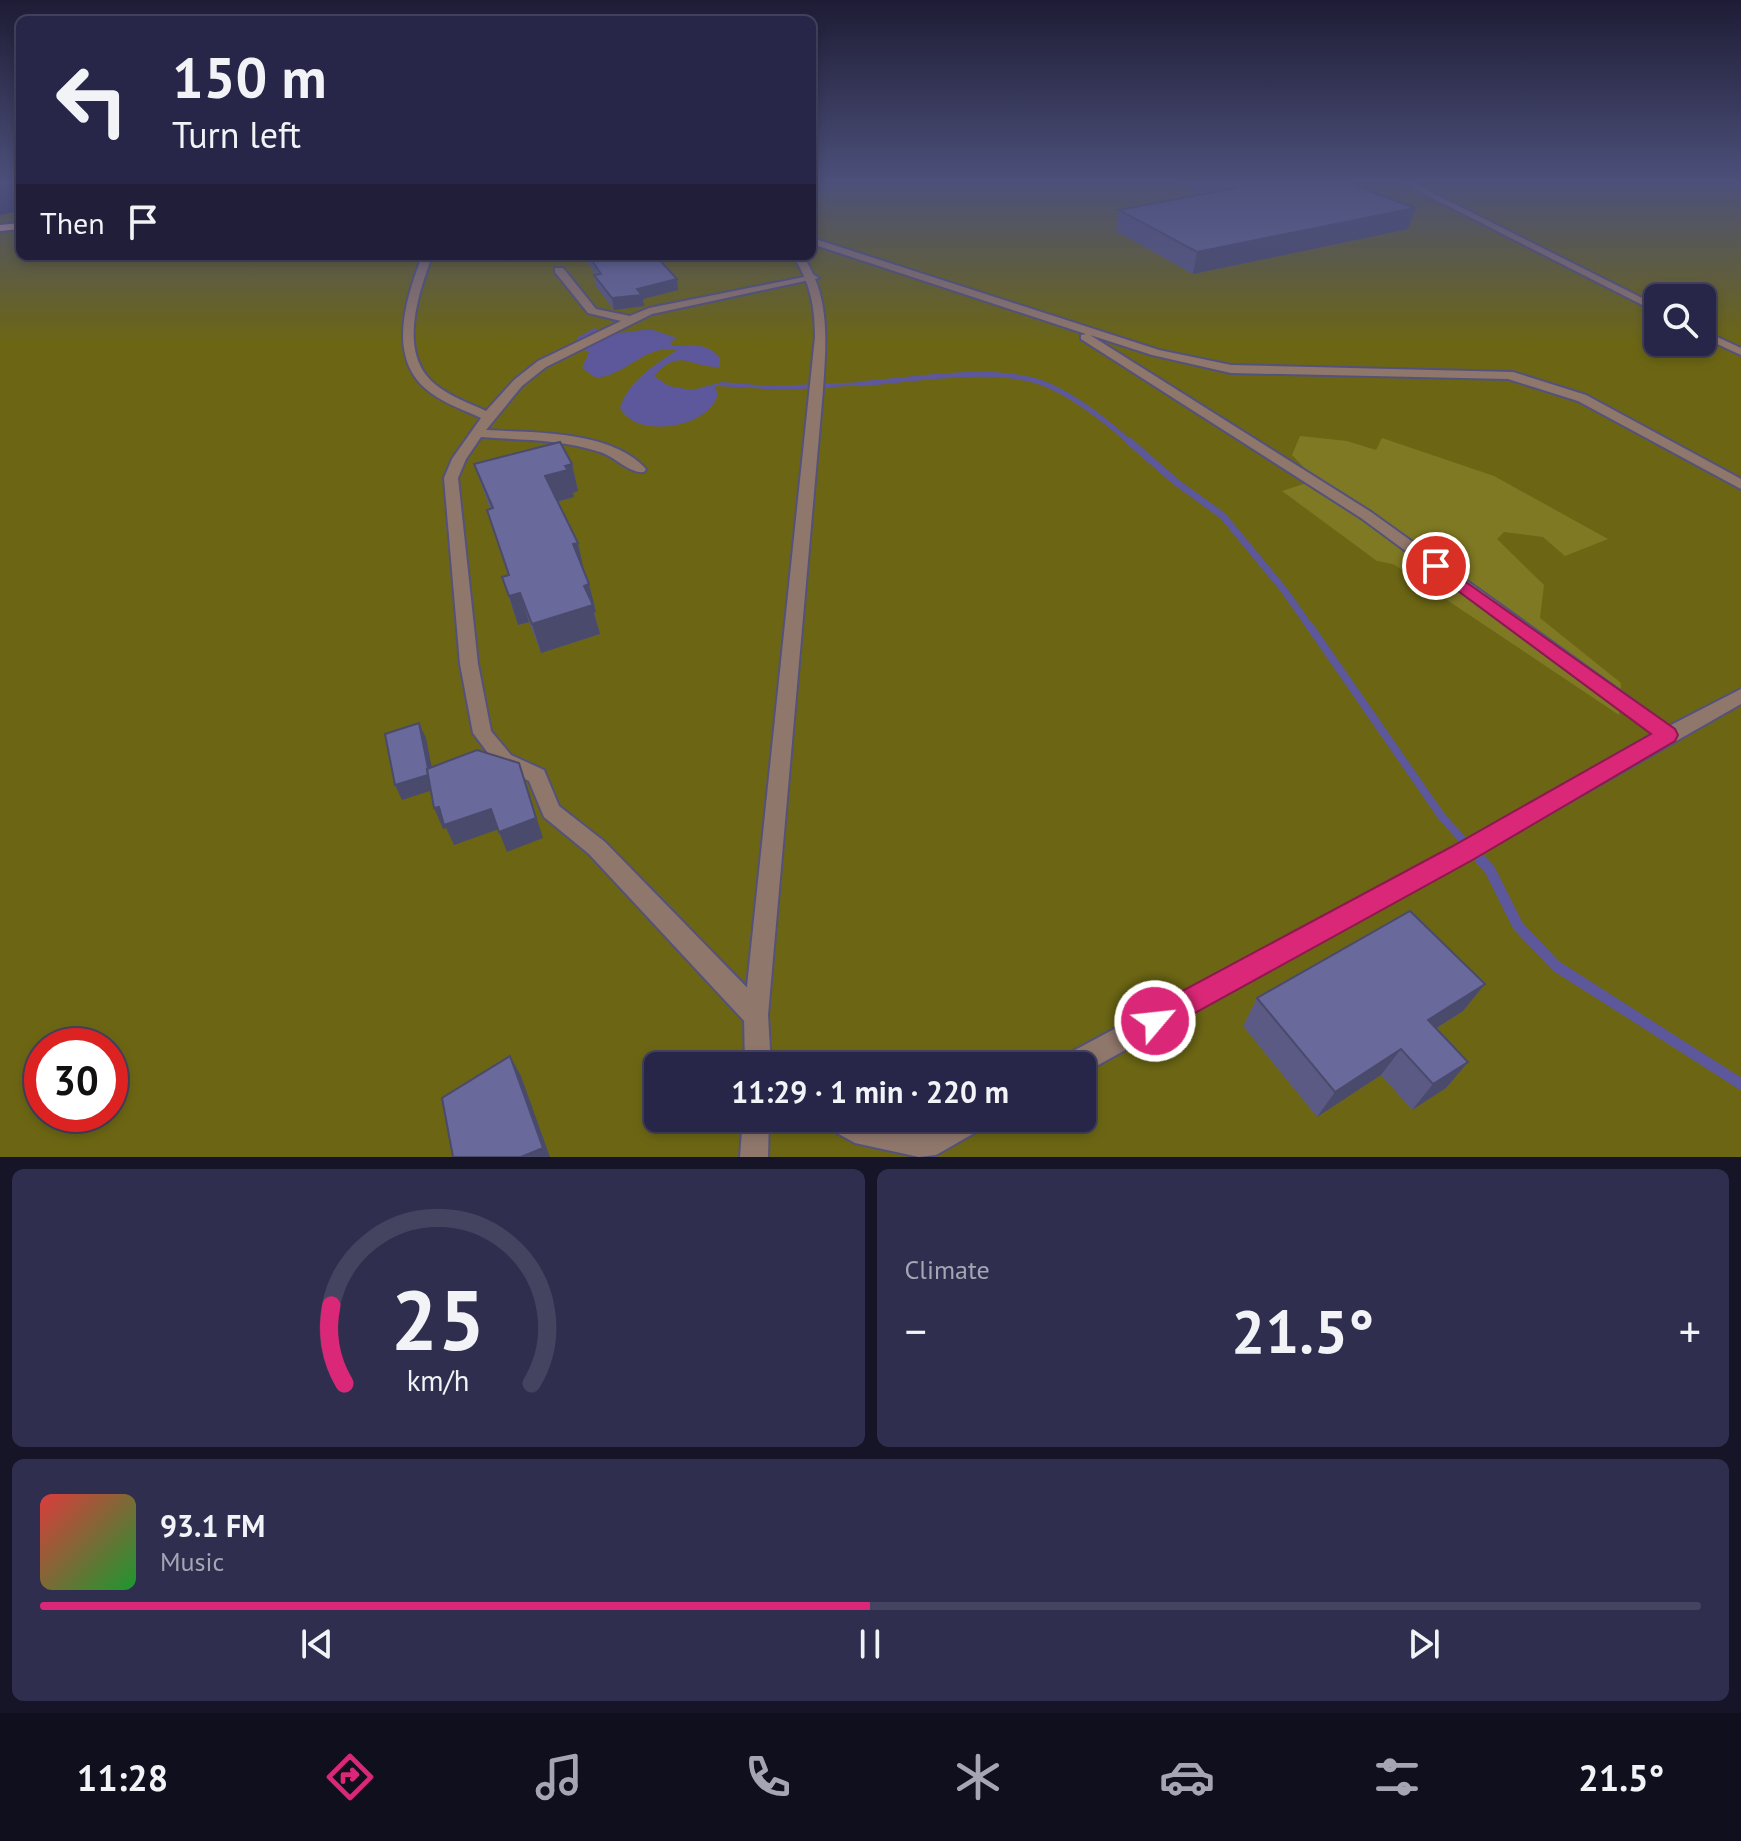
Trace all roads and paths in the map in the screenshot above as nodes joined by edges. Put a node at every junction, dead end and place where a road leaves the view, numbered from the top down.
1 (1512, 236) edge
2 (816, 242) edge
3 (426, 260) edge
4 (801, 260) edge
5 (559, 270) dead end
6 (814, 278) junction
7 (1644, 303) edge
8 (629, 319) junction
9 (1067, 326) junction
10 (1716, 340) edge
11 (1741, 352) edge
12 (482, 425) junction
13 (639, 469) dead end
14 (1741, 485) edge
15 (1741, 696) edge
16 (1668, 735) junction
17 (756, 1015) junction
18 (762, 1052) edge
19 (1096, 1052) edge
20 (755, 1132) edge
21 (861, 1132) edge
22 (952, 1132) edge
23 (920, 1151) edge
24 (754, 1157) edge

1 - 7 street
2 - 9 street
3 - 12 street
4 - 6 street
5 - 8 street
6 - 8 street
6 - 17 street
8 - 12 street
9 - 14 street
9 - 16 street
10 - 11 street
12 - 13 street
12 - 17 street
15 - 16 street
16 - 19 street
17 - 18 street
20 - 24 street
21 - 23 street
22 - 23 street

